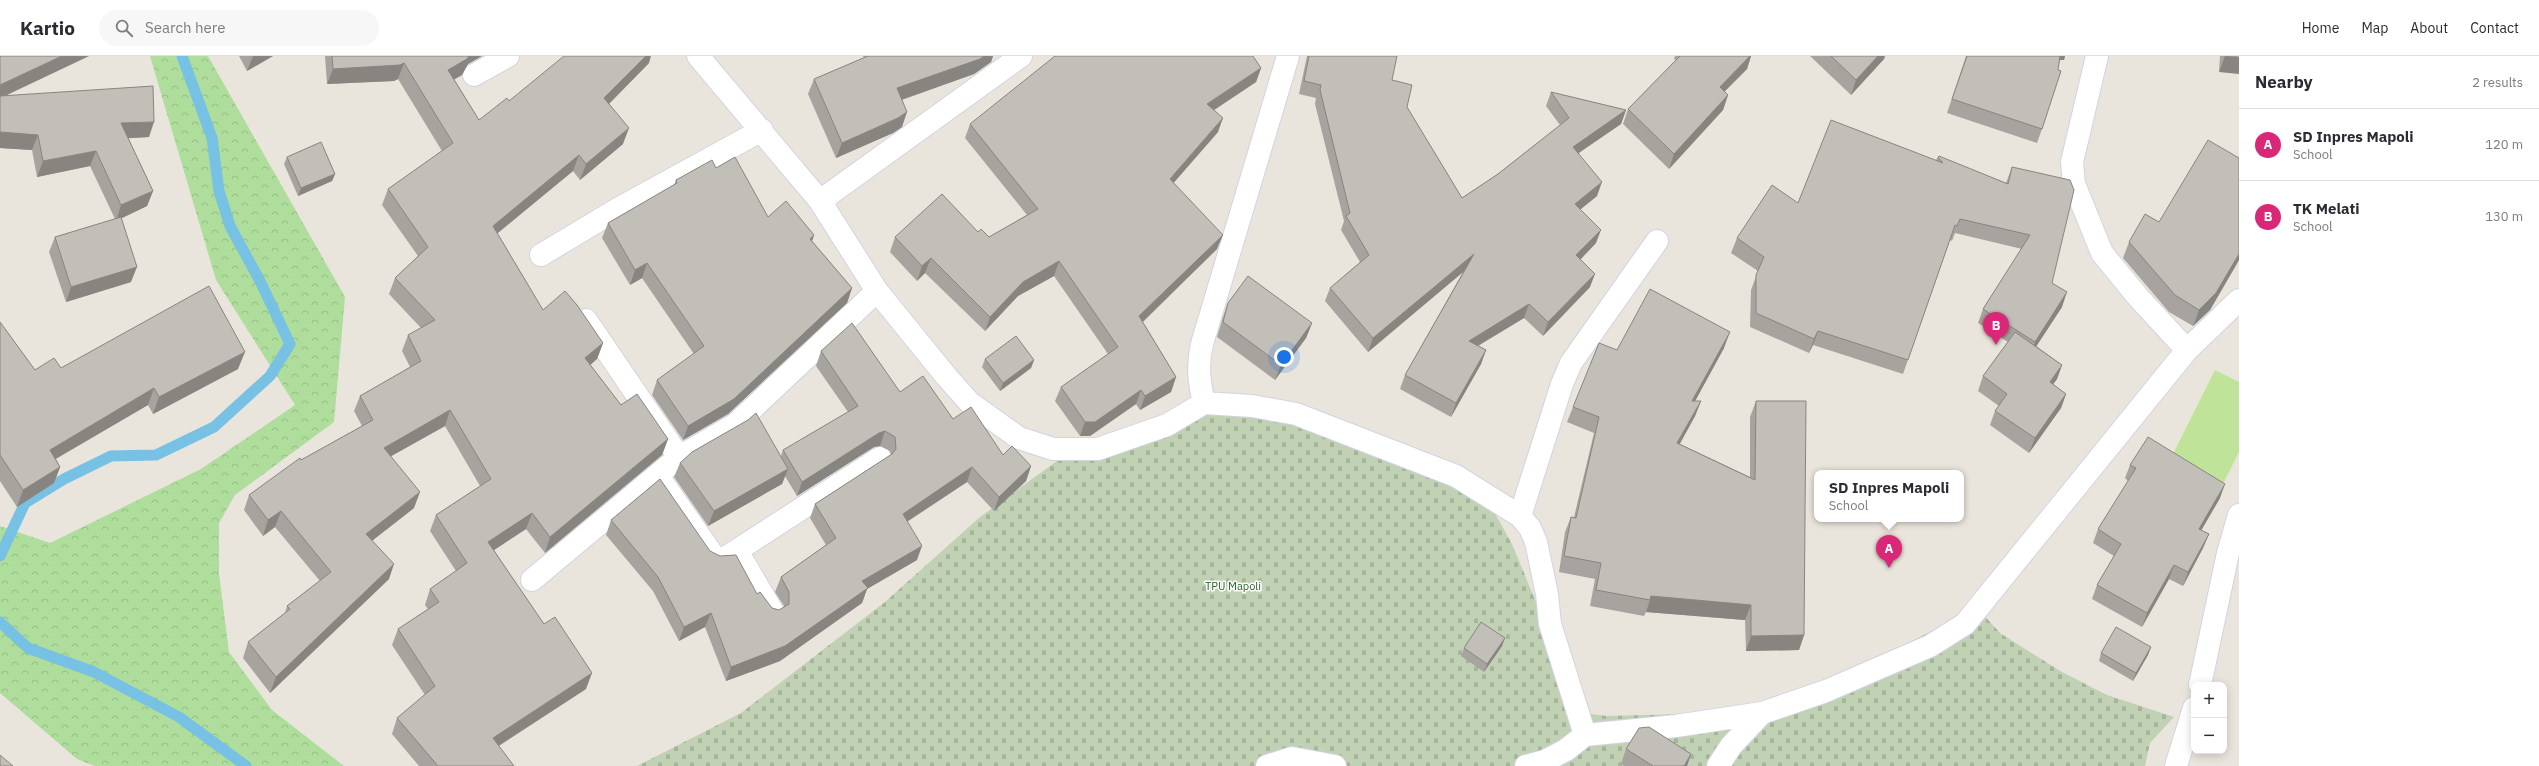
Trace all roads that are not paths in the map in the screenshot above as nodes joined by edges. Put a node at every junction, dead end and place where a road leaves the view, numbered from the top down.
1 (508, 56) edge
2 (698, 56) edge
3 (1021, 56) edge
4 (1288, 56) edge
5 (2097, 56) edge
6 (474, 75) dead end
7 (762, 130) junction
8 (820, 201) junction
9 (1657, 241) dead end
10 (541, 255) dead end
11 (877, 291) junction
12 (2239, 300) edge
13 (574, 303) edge
14 (2187, 350) junction
15 (1204, 403) junction
16 (679, 458) junction
17 (880, 458) dead end
18 (658, 476) junction
19 (2239, 515) edge
20 (1520, 516) junction
21 (737, 551) junction
22 (532, 580) dead end
23 (772, 612) edge
24 (2201, 682) edge
25 (1762, 713) junction
26 (2191, 718) edge
27 (1585, 735) junction
28 (1267, 766) edge
29 (1335, 766) edge
30 (1526, 766) edge
31 (1718, 766) edge
32 (2176, 766) edge

1 - 6 street
2 - 7 street
3 - 8 street
4 - 15 street
5 - 14 street
7 - 8 street
7 - 10 street
8 - 11 street
9 - 20 street
11 - 15 street
11 - 16 street
12 - 14 street
13 - 16 street
14 - 25 street
15 - 20 street
16 - 18 street
17 - 21 street
18 - 21 street
18 - 22 street
19 - 24 street
20 - 27 street
21 - 23 street
25 - 27 street
25 - 31 street
26 - 32 street
27 - 30 street
28 - 29 street

